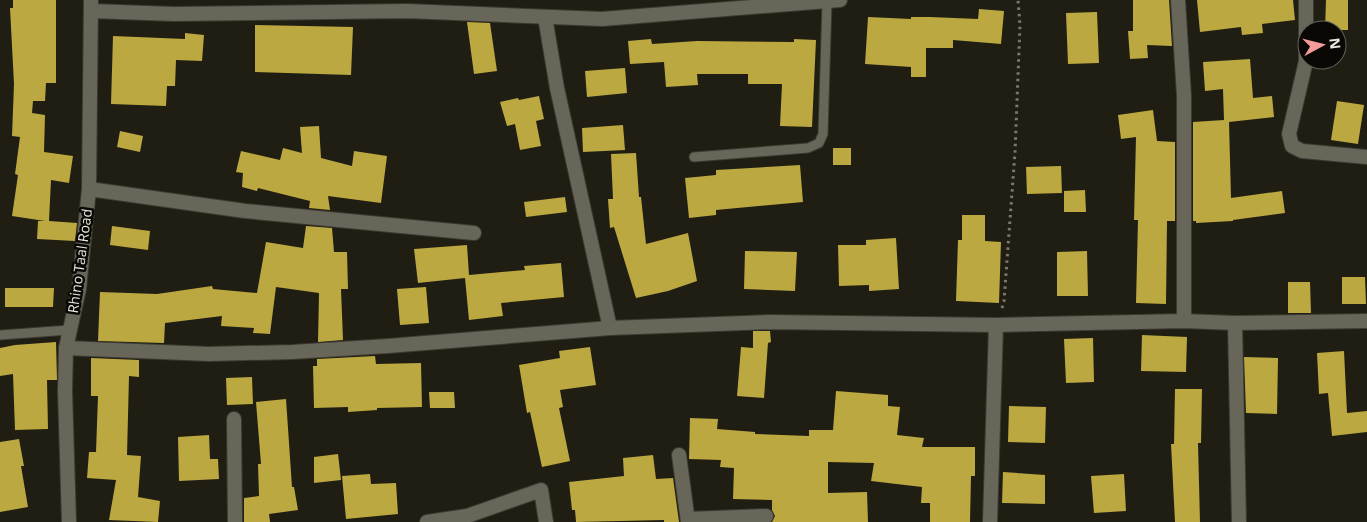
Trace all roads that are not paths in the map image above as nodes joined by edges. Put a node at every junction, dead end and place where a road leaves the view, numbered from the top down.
1 (1178, 0) edge
2 (1306, 0) edge
3 (833, 1) edge
4 (91, 6) edge
5 (708, 6) edge
6 (545, 17) junction
7 (1367, 157) edge
8 (694, 158) dead end
9 (89, 189) junction
10 (474, 233) dead end
11 (1367, 321) edge
12 (1184, 322) junction
13 (996, 324) junction
14 (1235, 324) junction
15 (610, 328) junction
16 (69, 330) junction
17 (0, 335) edge
18 (66, 348) junction
19 (234, 419) dead end
20 (679, 455) dead end
21 (766, 516) dead end
22 (688, 520) edge
23 (69, 522) edge
24 (235, 522) edge
25 (427, 522) edge
26 (546, 522) edge
27 (990, 522) edge
28 (1239, 522) edge

1 - 12 street
2 - 7 street
3 - 5 street
3 - 8 lane
4 - 6 street
4 - 9 street, Rhino Taal Road
5 - 6 street
6 - 15 street
9 - 10 street
9 - 16 street, Rhino Taal Road
11 - 14 street
12 - 13 street
12 - 14 street
13 - 15 street
13 - 27 street
14 - 28 street
15 - 18 street
16 - 17 lane
16 - 18 street, Rhino Taal Road
18 - 23 street, Rhino Taal Road
19 - 24 street
20 - 22 street
21 - 22 street
25 - 26 street

